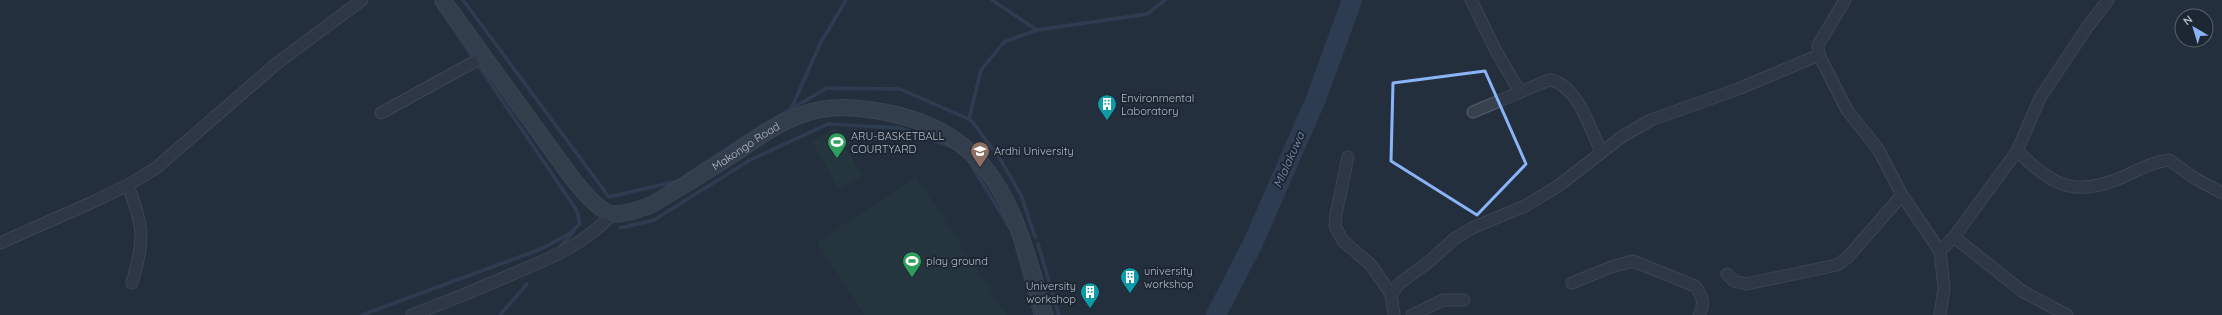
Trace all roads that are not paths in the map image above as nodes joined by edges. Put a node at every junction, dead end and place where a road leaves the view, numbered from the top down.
1 (362, 0) edge
2 (443, 0) edge
3 (1471, 0) edge
4 (1845, 0) edge
5 (2108, 0) edge
6 (1819, 55) junction
7 (483, 57) junction
8 (1520, 92) junction
9 (1473, 112) dead end
10 (381, 113) dead end
11 (1601, 151) junction
12 (2017, 151) junction
13 (1348, 157) dead end
14 (128, 185) junction
15 (2222, 193) edge
16 (1902, 195) junction
17 (613, 214) junction
18 (1954, 237) junction
19 (0, 243) edge
20 (1940, 251) junction
21 (1727, 274) dead end
22 (132, 283) dead end
23 (1572, 283) dead end
24 (1391, 294) junction
25 (1464, 300) dead end
26 (412, 315) edge
27 (1045, 315) edge
28 (1394, 315) edge
29 (1412, 315) edge
30 (1699, 315) edge
31 (1940, 315) edge
32 (2067, 315) edge

1 - 14 street
2 - 7 street
3 - 8 street
4 - 6 street
5 - 12 street
6 - 11 street
6 - 16 street
7 - 10 street
7 - 17 street
8 - 9 street
8 - 11 street
11 - 24 street
12 - 15 street
12 - 18 street
13 - 24 street
14 - 19 street
14 - 22 street
16 - 20 street
16 - 21 street
17 - 26 street
17 - 27 street, Makongo Road
18 - 20 street
18 - 32 street
20 - 31 street
23 - 30 street
24 - 28 street
25 - 29 street

